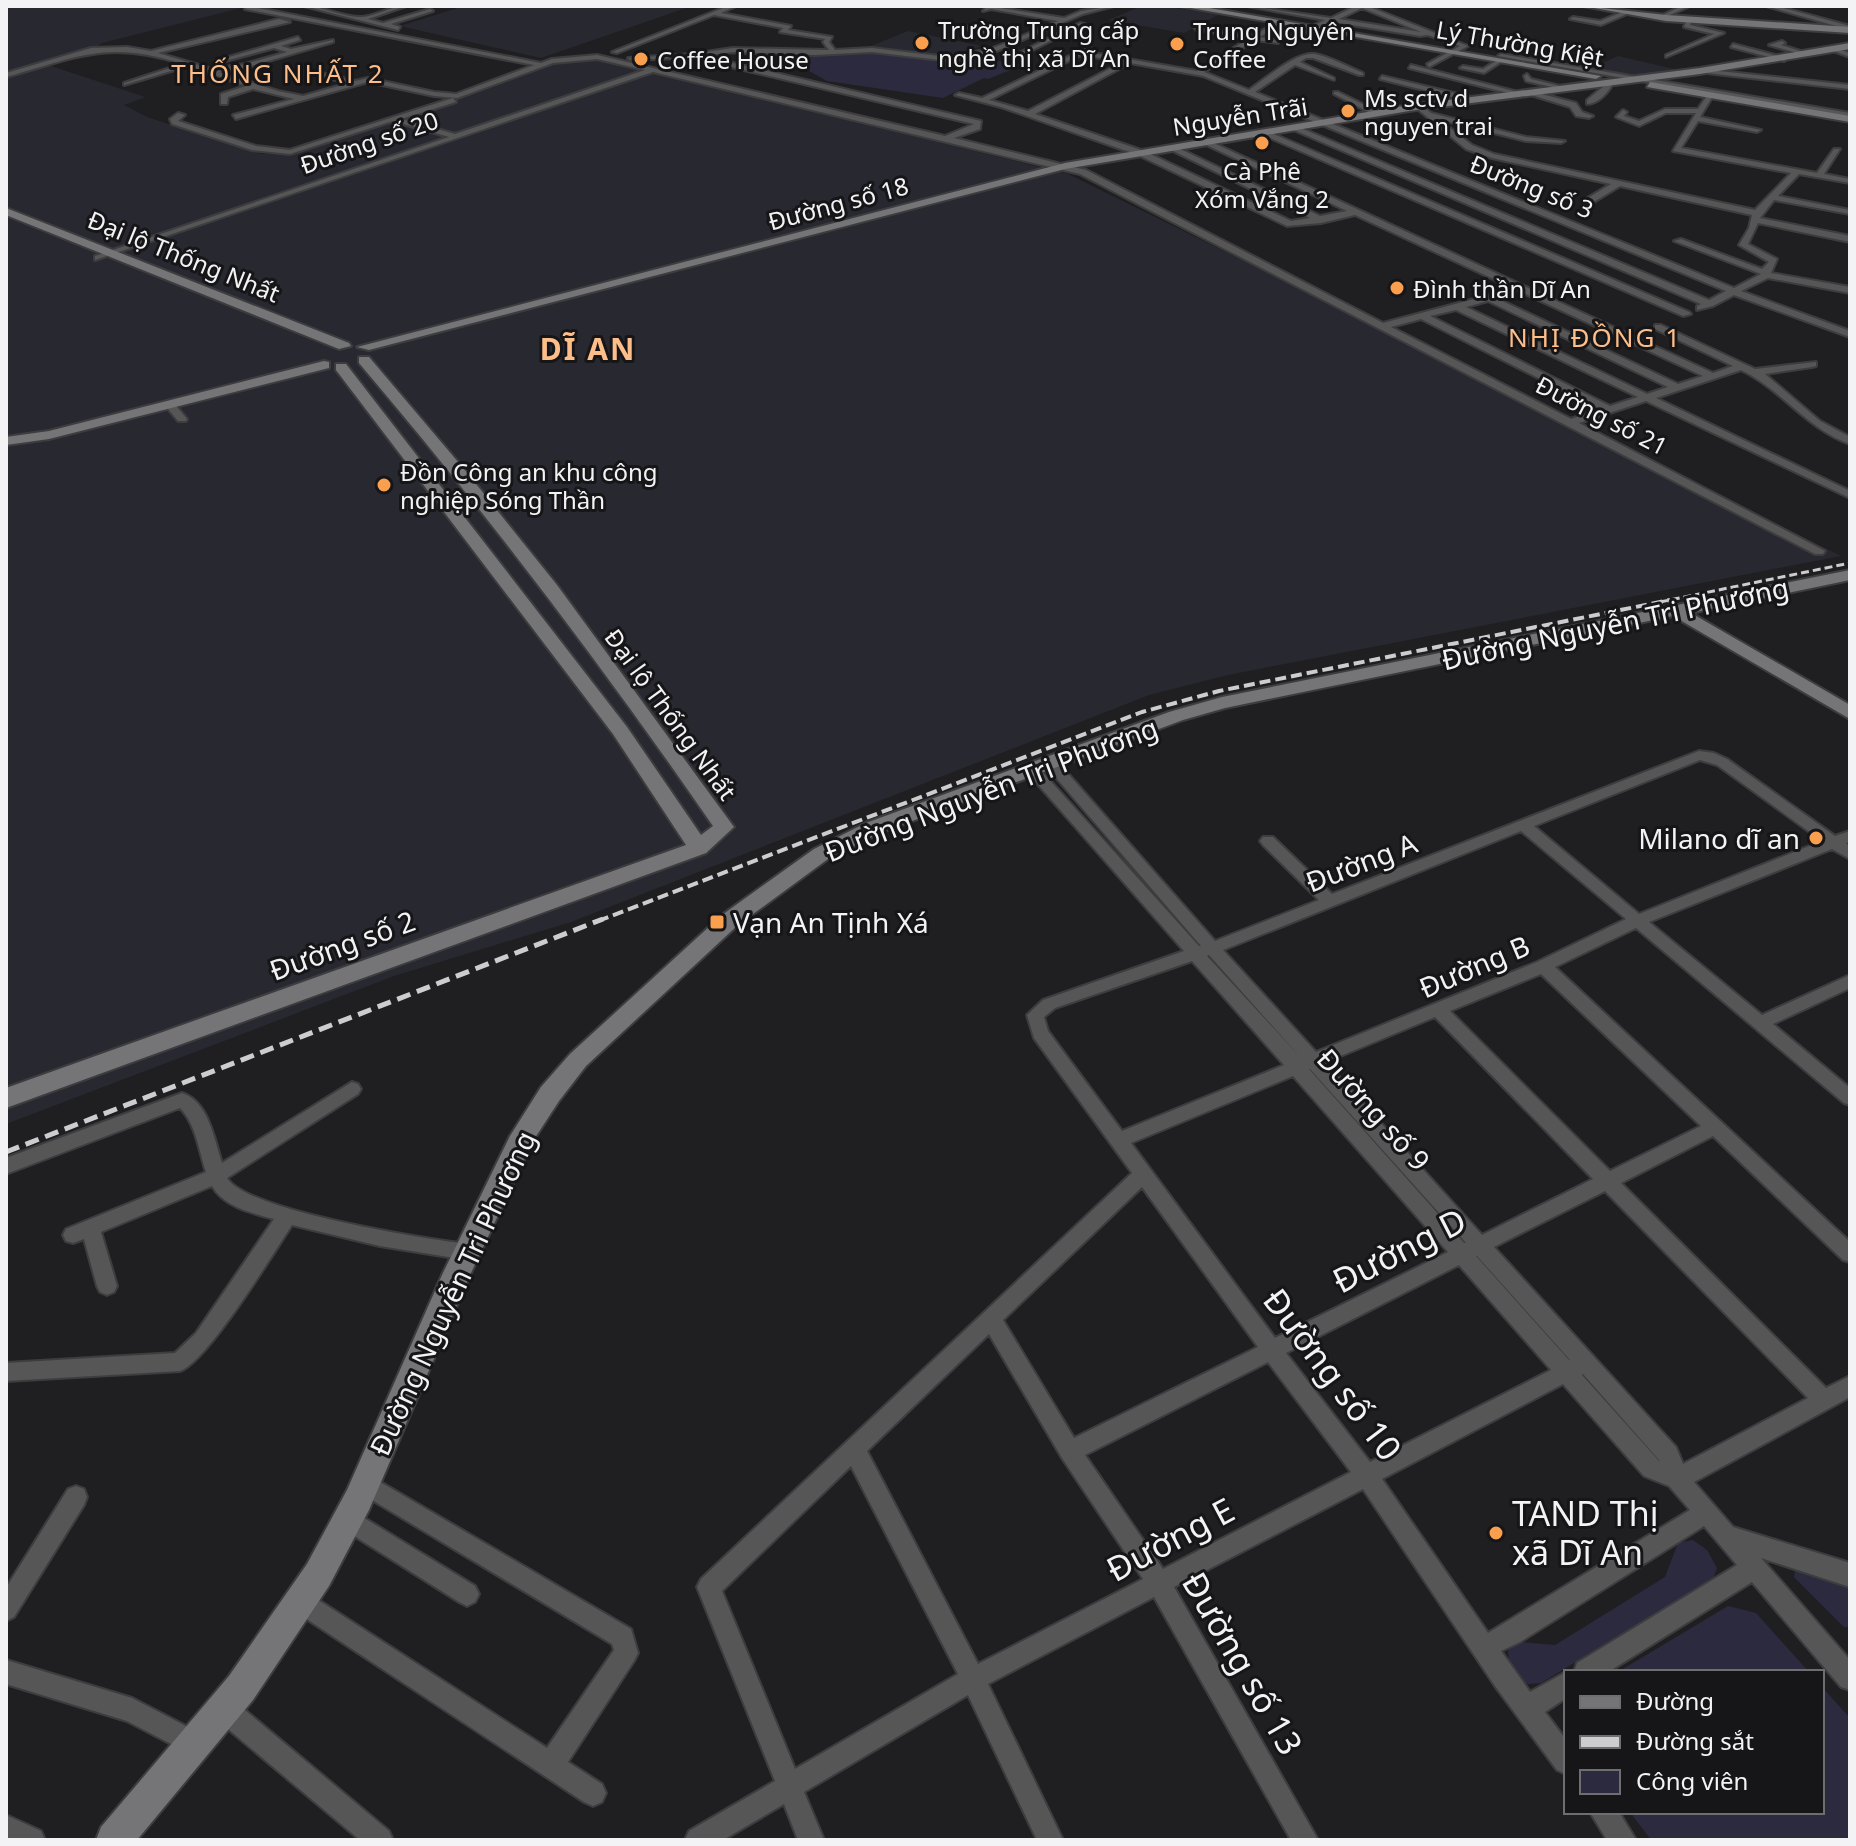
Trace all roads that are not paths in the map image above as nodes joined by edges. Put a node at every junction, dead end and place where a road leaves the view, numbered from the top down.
1 (311, 6) edge
2 (359, 6) edge
3 (403, 6) edge
4 (412, 6) edge
5 (733, 6) edge
6 (831, 6) edge
7 (1111, 6) edge
8 (1183, 6) edge
9 (1250, 6) edge
10 (1303, 6) edge
11 (1362, 6) edge
12 (1587, 6) edge
13 (1687, 6) edge
14 (1776, 7) edge
15 (247, 8) edge
16 (849, 9) dead end
17 (1341, 9) edge
18 (1604, 9) junction
19 (985, 10) dead end
20 (1622, 10) edge
21 (336, 13) junction
22 (715, 14) junction
23 (362, 18) junction
24 (1659, 18) junction
25 (1068, 19) junction
26 (1329, 19) junction
27 (1689, 20) junction
28 (304, 21) junction
29 (268, 24) junction
30 (385, 24) junction
31 (1275, 25) junction
32 (965, 27) dead end
33 (1311, 27) junction
34 (1196, 28) dead end
35 (1387, 29) junction
36 (1850, 29) edge
37 (1292, 31) dead end
38 (1429, 33) junction
39 (311, 34) dead end
40 (1024, 38) junction
41 (1254, 38) junction
42 (298, 39) dead end
43 (331, 41) dead end
44 (748, 41) dead end
45 (1276, 42) dead end
46 (1299, 43) dead end
47 (1782, 43) dead end
48 (275, 46) junction
49 (1733, 46) dead end
50 (1850, 46) edge
51 (1089, 49) dead end
52 (1833, 49) junction
53 (734, 50) junction
54 (994, 50) junction
55 (291, 51) junction
56 (833, 52) junction
57 (1450, 52) junction
58 (766, 53) junction
59 (1081, 53) junction
60 (150, 54) junction
61 (1020, 54) junction
62 (1807, 54) junction
63 (1850, 55) edge
64 (692, 56) junction
65 (1034, 56) dead end
66 (1668, 56) dead end
67 (596, 57) junction
68 (1501, 58) junction
69 (610, 59) junction
70 (1048, 59) dead end
71 (1784, 59) junction
72 (552, 61) junction
73 (782, 62) dead end
74 (1063, 62) junction
75 (1128, 62) junction
76 (1293, 62) junction
77 (189, 63) junction
78 (541, 65) junction
79 (1429, 65) dead end
80 (199, 67) junction
81 (770, 67) dead end
82 (1411, 67) dead end
83 (1458, 67) dead end
84 (655, 69) junction
85 (1700, 71) junction
86 (211, 72) junction
87 (758, 72) junction
88 (1199, 72) junction
89 (1843, 73) dead end
90 (727, 74) junction
91 (1361, 74) dead end
92 (6, 75) edge
93 (322, 75) dead end
94 (1527, 76) dead end
95 (1382, 78) dead end
96 (1332, 79) dead end
97 (1639, 79) junction
98 (1627, 82) junction
99 (355, 83) junction
100 (1610, 83) junction
101 (126, 84) dead end
102 (1824, 84) junction
103 (257, 85) junction
104 (1850, 87) edge
105 (1565, 88) junction
106 (1250, 92) junction
107 (1336, 93) dead end
108 (1525, 93) junction
109 (860, 95) junction
110 (959, 95) dead end
111 (1711, 95) junction
112 (457, 96) junction
113 (304, 98) junction
114 (983, 100) junction
115 (1472, 100) junction
116 (839, 101) dead end
117 (224, 102) dead end
118 (1590, 102) dead end
119 (279, 105) junction
120 (243, 108) dead end
121 (1423, 110) junction
122 (1623, 112) dead end
123 (1029, 114) junction
124 (1379, 114) junction
125 (181, 115) dead end
126 (1698, 115) junction
127 (1589, 116) dead end
128 (236, 117) dead end
129 (1850, 117) edge
130 (394, 119) junction
131 (1324, 123) junction
132 (1498, 127) dead end
133 (1293, 128) junction
134 (1486, 128) junction
135 (1264, 132) junction
136 (1750, 132) dead end
137 (452, 135) junction
138 (946, 138) junction
139 (1561, 141) dead end
140 (1204, 142) junction
141 (1171, 148) junction
142 (1837, 151) dead end
143 (1141, 153) junction
144 (1801, 158) dead end
145 (1065, 166) junction
146 (1793, 171) junction
147 (1819, 175) junction
148 (1848, 180) edge
149 (1617, 184) junction
150 (1840, 189) dead end
151 (1773, 197) junction
152 (1589, 201) dead end
153 (6, 211) edge
154 (1356, 212) junction
155 (1850, 212) edge
156 (1822, 216) dead end
157 (1756, 217) junction
158 (1321, 220) junction
159 (1850, 221) edge
160 (36, 222) junction
161 (12, 225) edge
162 (1850, 239) edge
163 (1678, 241) dead end
164 (114, 252) junction
165 (98, 258) junction
166 (1766, 274) junction
167 (1523, 289) junction
168 (1850, 290) edge
169 (1736, 292) junction
170 (1489, 298) junction
171 (1710, 304) junction
172 (1458, 307) junction
173 (1686, 314) junction
174 (1422, 316) junction
175 (1383, 326) junction
176 (1658, 327) junction
177 (1850, 334) edge
178 (1627, 336) junction
179 (344, 346) junction
180 (366, 354) junction
181 (327, 360) junction
182 (1812, 364) dead end
183 (1743, 366) junction
184 (1755, 372) junction
185 (1712, 376) junction
186 (1678, 388) junction
187 (1647, 398) junction
188 (169, 404) junction
189 (1610, 410) junction
190 (182, 419) dead end
191 (1572, 422) junction
192 (427, 435) junction
193 (24, 438) junction
194 (6, 441) edge
195 (1850, 441) edge
196 (397, 442) junction
197 (462, 479) junction
198 (432, 487) junction
199 (1850, 495) edge
200 (1819, 551) dead end
201 (1850, 575) edge
202 (559, 602) junction
203 (527, 610) junction
204 (1676, 611) junction
205 (613, 672) junction
206 (582, 682) junction
207 (1850, 713) edge
208 (1042, 766) junction
209 (682, 767) junction
210 (652, 778) junction
211 (1524, 826) junction
212 (1842, 840) edge
213 (1268, 841) dead end
214 (699, 848) junction
215 (1850, 854) edge
216 (1331, 902) junction
217 (1636, 921) junction
218 (1203, 950) junction
219 (1543, 966) junction
220 (1850, 981) edge
221 (1438, 1010) junction
222 (1760, 1023) junction
223 (1040, 1033) joint
224 (1304, 1063) junction
225 (352, 1089) dead end
226 (6, 1098) edge
227 (1850, 1098) edge
228 (1713, 1128) junction
229 (1118, 1140) junction
230 (6, 1166) edge
231 (1142, 1175) junction
232 (216, 1176) junction
233 (1607, 1181) junction
234 (288, 1215) junction
235 (1472, 1249) junction
236 (467, 1252) junction
237 (1850, 1254) edge
238 (107, 1286) dead end
239 (991, 1318) junction
240 (1272, 1350) junction
241 (1577, 1367) junction
242 (6, 1372) edge
243 (1850, 1386) edge
244 (1823, 1399) junction
245 (854, 1449) junction
246 (1070, 1451) junction
247 (1366, 1474) junction
248 (1677, 1479) junction
249 (365, 1484) junction
250 (76, 1497) dead end
251 (1705, 1513) junction
252 (348, 1519) junction
253 (1726, 1536) junction
254 (1754, 1568) junction
255 (1850, 1575) edge
256 (1159, 1583) junction
257 (467, 1594) dead end
258 (301, 1602) junction
259 (6, 1609) edge
260 (1484, 1647) junction
261 (1589, 1670) edge
262 (6, 1672) edge
263 (1849, 1676) edge
264 (973, 1679) junction
265 (1564, 1685) edge
266 (1528, 1708) junction
267 (224, 1709) junction
268 (196, 1745) junction
269 (1564, 1758) edge
270 (551, 1765) junction
271 (790, 1784) junction
272 (593, 1793) dead end
273 (1604, 1814) edge
274 (6, 1828) edge
275 (1301, 1839) edge
276 (32, 1840) edge
277 (114, 1840) edge
278 (380, 1840) edge
279 (698, 1840) edge
280 (811, 1840) edge
281 (1050, 1840) edge
282 (1623, 1840) edge

1 - 21 street
2 - 21 street
3 - 23 street
4 - 30 street
5 - 22 street
6 - 16 street
7 - 25 street
8 - 31 street, Lý Thường Kiệt
9 - 26 street
10 - 17 street
11 - 17 street
11 - 38 street
12 - 18 street
13 - 24 street
14 - 36 street
15 - 28 street
17 - 26 street
17 - 35 street
18 - 20 street
18 - 20 street
19 - 25 street
20 - 24 street
21 - 23 street
22 - 56 street
22 - 67 street
23 - 30 street
24 - 27 street
25 - 40 street
25 - 61 street
26 - 33 street
26 - 35 street
27 - 36 street
27 - 66 street
28 - 29 street
28 - 78 street
29 - 39 street
29 - 60 street
30 - 72 street
31 - 33 street, Lý Thường Kiệt
31 - 37 street
31 - 41 street
32 - 40 street
33 - 46 street
33 - 57 street, Lý Thường Kiệt
34 - 41 street
35 - 38 street
38 - 57 street
40 - 54 street
41 - 45 street
41 - 88 street
42 - 48 street
43 - 55 street
44 - 53 street
47 - 62 street
48 - 55 street
48 - 80 street
49 - 71 street
50 - 52 street, Nguyễn Trãi
51 - 59 street
52 - 62 street, Nguyễn Trãi
52 - 63 street
53 - 58 street
53 - 64 street
54 - 56 street
54 - 61 street
55 - 86 street
56 - 58 street
57 - 68 street, Lý Thường Kiệt
57 - 79 street
58 - 73 street
58 - 90 street
59 - 74 street
59 - 75 street, Đường số 3
60 - 77 street
60 - 92 street
61 - 65 street
62 - 71 street, Nguyễn Trãi
64 - 69 street
64 - 90 street
67 - 69 street
67 - 72 street
68 - 83 street
68 - 97 street
68 - 98 street, Lý Thường Kiệt
69 - 84 street
70 - 74 street
71 - 85 street, Nguyễn Trãi
72 - 78 street
74 - 114 street
75 - 88 street, Đường số 3
75 - 123 street
76 - 91 street
76 - 96 street
76 - 106 street
77 - 80 street
77 - 101 street
78 - 112 street
80 - 86 street
81 - 87 street
82 - 108 street
84 - 90 street
84 - 137 street, Đường số 20
85 - 97 street, Nguyễn Trãi
85 - 102 street
86 - 103 street
87 - 90 street
87 - 109 street
88 - 106 street, Đường số 3
89 - 102 street
90 - 138 street, Đường số 21
93 - 99 street
94 - 105 street
95 - 115 street
97 - 98 street, Nguyễn Trãi
97 - 129 street
98 - 100 street, Nguyễn Trãi
98 - 111 street, Lý Thường Kiệt
99 - 112 street
99 - 113 street
100 - 105 street, Nguyễn Trãi
100 - 118 street
102 - 104 street
103 - 113 street
103 - 117 street
105 - 108 street, Nguyễn Trãi
106 - 131 street, Đường số 3
107 - 124 street
108 - 115 street, Nguyễn Trãi
108 - 127 street
109 - 116 street
109 - 138 street
110 - 114 street
111 - 126 street
111 - 129 street, Lý Thường Kiệt
112 - 130 street
113 - 119 street
114 - 123 street
115 - 121 street, Nguyễn Trãi
119 - 120 street
119 - 128 street
121 - 124 street, Nguyễn Trãi
121 - 134 street
121 - 149 street
122 - 126 street
123 - 143 street
124 - 131 street, Nguyễn Trãi
125 - 130 street
126 - 136 street
126 - 146 street
130 - 137 street
131 - 133 street, Nguyễn Trãi
131 - 169 street, Đường số 3
132 - 134 street
133 - 135 street, Nguyễn Trãi
133 - 171 street
134 - 139 street
135 - 140 street, Nguyễn Trãi
135 - 173 street
137 - 164 street, Đường số 20
138 - 145 street, Đường số 21
140 - 141 street, Nguyễn Trãi
140 - 154 street
141 - 143 street, Nguyễn Trãi
141 - 158 street
142 - 147 street
143 - 145 street, Nguyễn Trãi
143 - 158 street
144 - 146 street
145 - 175 street, Đường số 21
145 - 180 street, Đường số 18
146 - 147 street
146 - 151 street
147 - 148 street
148 - 150 street
149 - 152 street
149 - 157 street
151 - 155 street
151 - 157 street
153 - 160 street, Đại lộ Thống Nhất
154 - 158 street
154 - 167 street
156 - 159 street
157 - 162 street
157 - 166 street
160 - 161 street
160 - 164 street, Đại lộ Thống Nhất
161 - 165 street, Đại lộ Thống Nhất
163 - 166 street
164 - 165 street, Đường số 20
164 - 179 street, Đại lộ Thống Nhất
165 - 181 street, Đại lộ Thống Nhất
166 - 168 street
166 - 169 street
167 - 170 street
167 - 178 street
169 - 171 street
169 - 177 street, Đường số 3
170 - 172 street
170 - 186 street
171 - 173 street
172 - 174 street
172 - 187 street
173 - 176 street
174 - 175 street
174 - 189 street
175 - 191 street, Đường số 21
176 - 178 street
176 - 183 street
178 - 185 street
179 - 180 street
179 - 181 street
180 - 181 street, Đường số 18
180 - 192 street, Đại lộ Thống Nhất
181 - 188 street
181 - 193 street
181 - 196 street, Đại lộ Thống Nhất
182 - 184 street
183 - 184 street
183 - 185 street
184 - 195 street
185 - 186 street
186 - 187 street
187 - 189 street
187 - 199 street
188 - 190 street
188 - 193 street
189 - 191 street
191 - 200 street, Đường số 21
192 - 196 street
192 - 197 street, Đại lộ Thống Nhất
193 - 194 street
196 - 198 street, Đại lộ Thống Nhất
197 - 198 street
197 - 202 street, Đại lộ Thống Nhất
198 - 203 street, Đại lộ Thống Nhất
201 - 204 street, Đường Nguyễn Tri Phương
202 - 203 street
202 - 205 street, Đại lộ Thống Nhất
203 - 206 street, Đại lộ Thống Nhất
204 - 207 street
204 - 208 street, Đường Nguyễn Tri Phương
205 - 206 street
205 - 209 street, Đại lộ Thống Nhất
206 - 210 street, Đại lộ Thống Nhất
208 - 218 street, Đường số 9
208 - 236 street, Đường Nguyễn Tri Phương
209 - 210 street
209 - 214 street, Đại lộ Thống Nhất
210 - 214 street, Đại lộ Thống Nhất
211 - 212 street, Đường A
211 - 216 street, Đường A
211 - 217 street
212 - 215 street
212 - 217 street, Đường B
213 - 216 street
214 - 226 street, Đường số 2
216 - 218 street, Đường A
217 - 219 street, Đường B
217 - 222 street
218 - 223 street, Đường A
218 - 224 street, Đường số 9
219 - 221 street, Đường B
219 - 228 street
220 - 222 street
221 - 224 street, Đường B
221 - 233 street
222 - 227 street
223 - 229 street, Đường số 10
224 - 229 street, Đường B
224 - 235 street, Đường số 9
225 - 232 street
228 - 233 street, Đường D
228 - 237 street
229 - 231 street, Đường số 10
230 - 232 street
231 - 239 street
231 - 240 street, Đường số 10
232 - 234 street
232 - 238 street
233 - 235 street, Đường D
233 - 244 street
234 - 236 street
234 - 242 street
235 - 240 street, Đường D
235 - 241 street, Đường số 9
236 - 249 street, Đường Nguyễn Tri Phương
239 - 245 street
239 - 246 street, Đường số 13
240 - 246 street, Đường D
240 - 247 street, Đường số 10
241 - 247 street, Đường E
241 - 248 street, Đường số 9
243 - 244 street
244 - 248 street
245 - 264 street
245 - 271 street
246 - 256 street, Đường số 13
247 - 256 street, Đường E
247 - 260 street, Đường số 10
248 - 251 street, Đường số 9
249 - 252 street, Đường Nguyễn Tri Phương
249 - 270 street
250 - 259 street
251 - 253 street, Đường số 9
251 - 260 street
252 - 257 street
252 - 258 street, Đường Nguyễn Tri Phương
253 - 254 street, Đường số 9
253 - 255 street
254 - 261 street
254 - 263 street, Đường số 9
256 - 264 street, Đường E
256 - 275 street, Đường số 13
258 - 267 street, Đường Nguyễn Tri Phương
258 - 270 street
260 - 266 street, Đường số 10
262 - 268 street
264 - 271 street, Đường E
264 - 281 street
265 - 266 street
266 - 269 street, Đường số 10
267 - 268 street, Đường Nguyễn Tri Phương
267 - 278 street
268 - 277 street, Đường Nguyễn Tri Phương
270 - 272 street
271 - 279 street, Đường E
271 - 280 street
273 - 282 street
274 - 276 street

